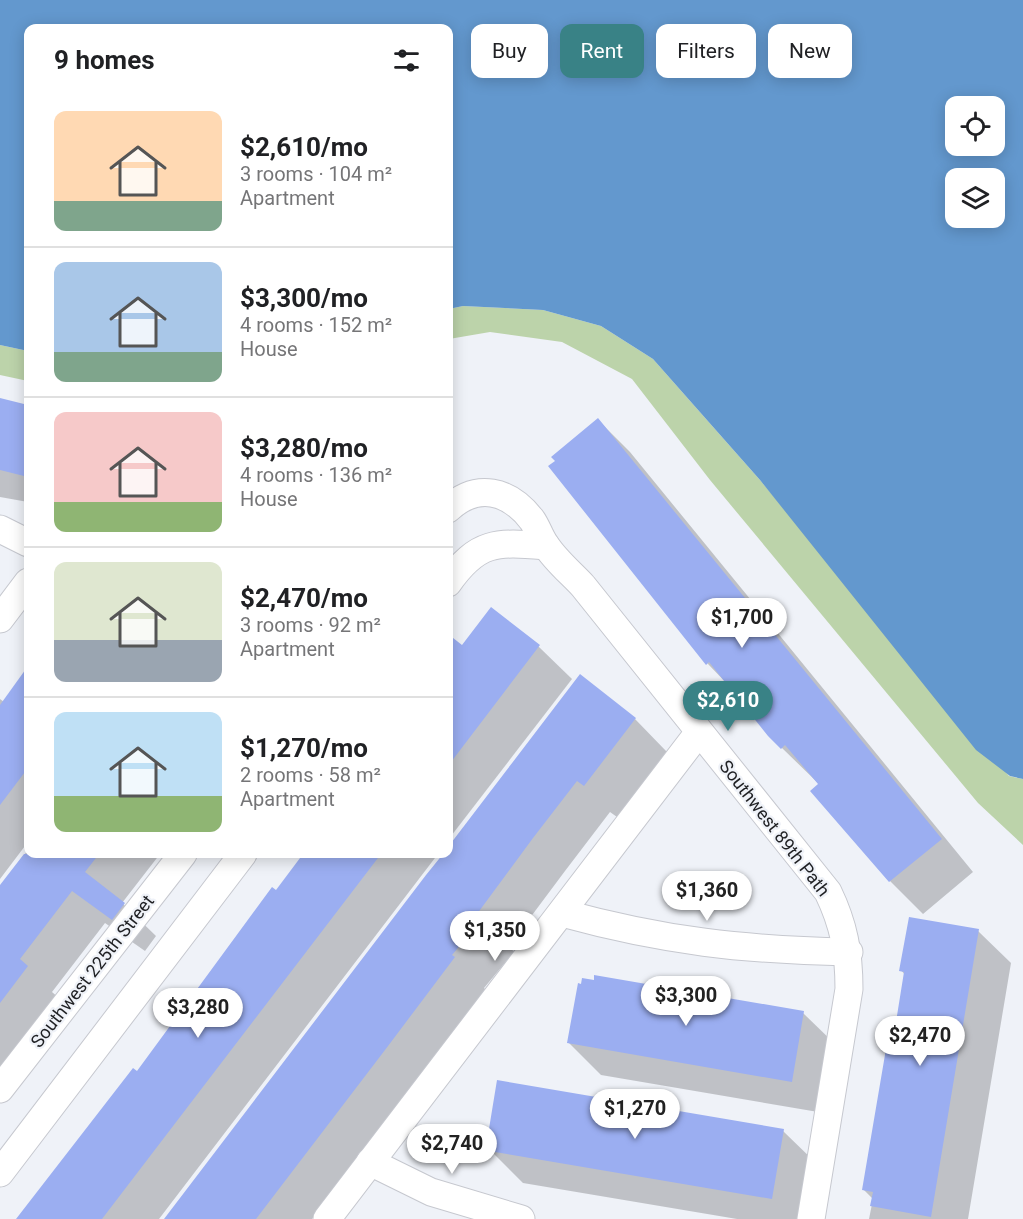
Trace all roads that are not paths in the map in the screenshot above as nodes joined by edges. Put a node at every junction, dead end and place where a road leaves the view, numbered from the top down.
1 (453, 505) edge
2 (0, 529) edge
3 (24, 541) edge
4 (546, 546) junction
5 (453, 577) edge
6 (24, 587) edge
7 (0, 619) edge
8 (699, 732) junction
9 (180, 858) edge
10 (240, 858) edge
11 (562, 913) junction
12 (849, 952) junction
13 (0, 1089) edge
14 (370, 1162) junction
15 (0, 1173) edge
16 (327, 1219) edge
17 (521, 1219) edge
18 (811, 1219) edge

1 - 4 street
2 - 3 street
4 - 5 street
4 - 8 street, Southwest 89th Path
6 - 7 street
8 - 11 street
8 - 12 street, Southwest 89th Path
9 - 13 street, Southwest 225th Street
10 - 15 street
11 - 12 street
11 - 14 street
12 - 18 street, Southwest 89th Path
14 - 16 street
14 - 17 street

